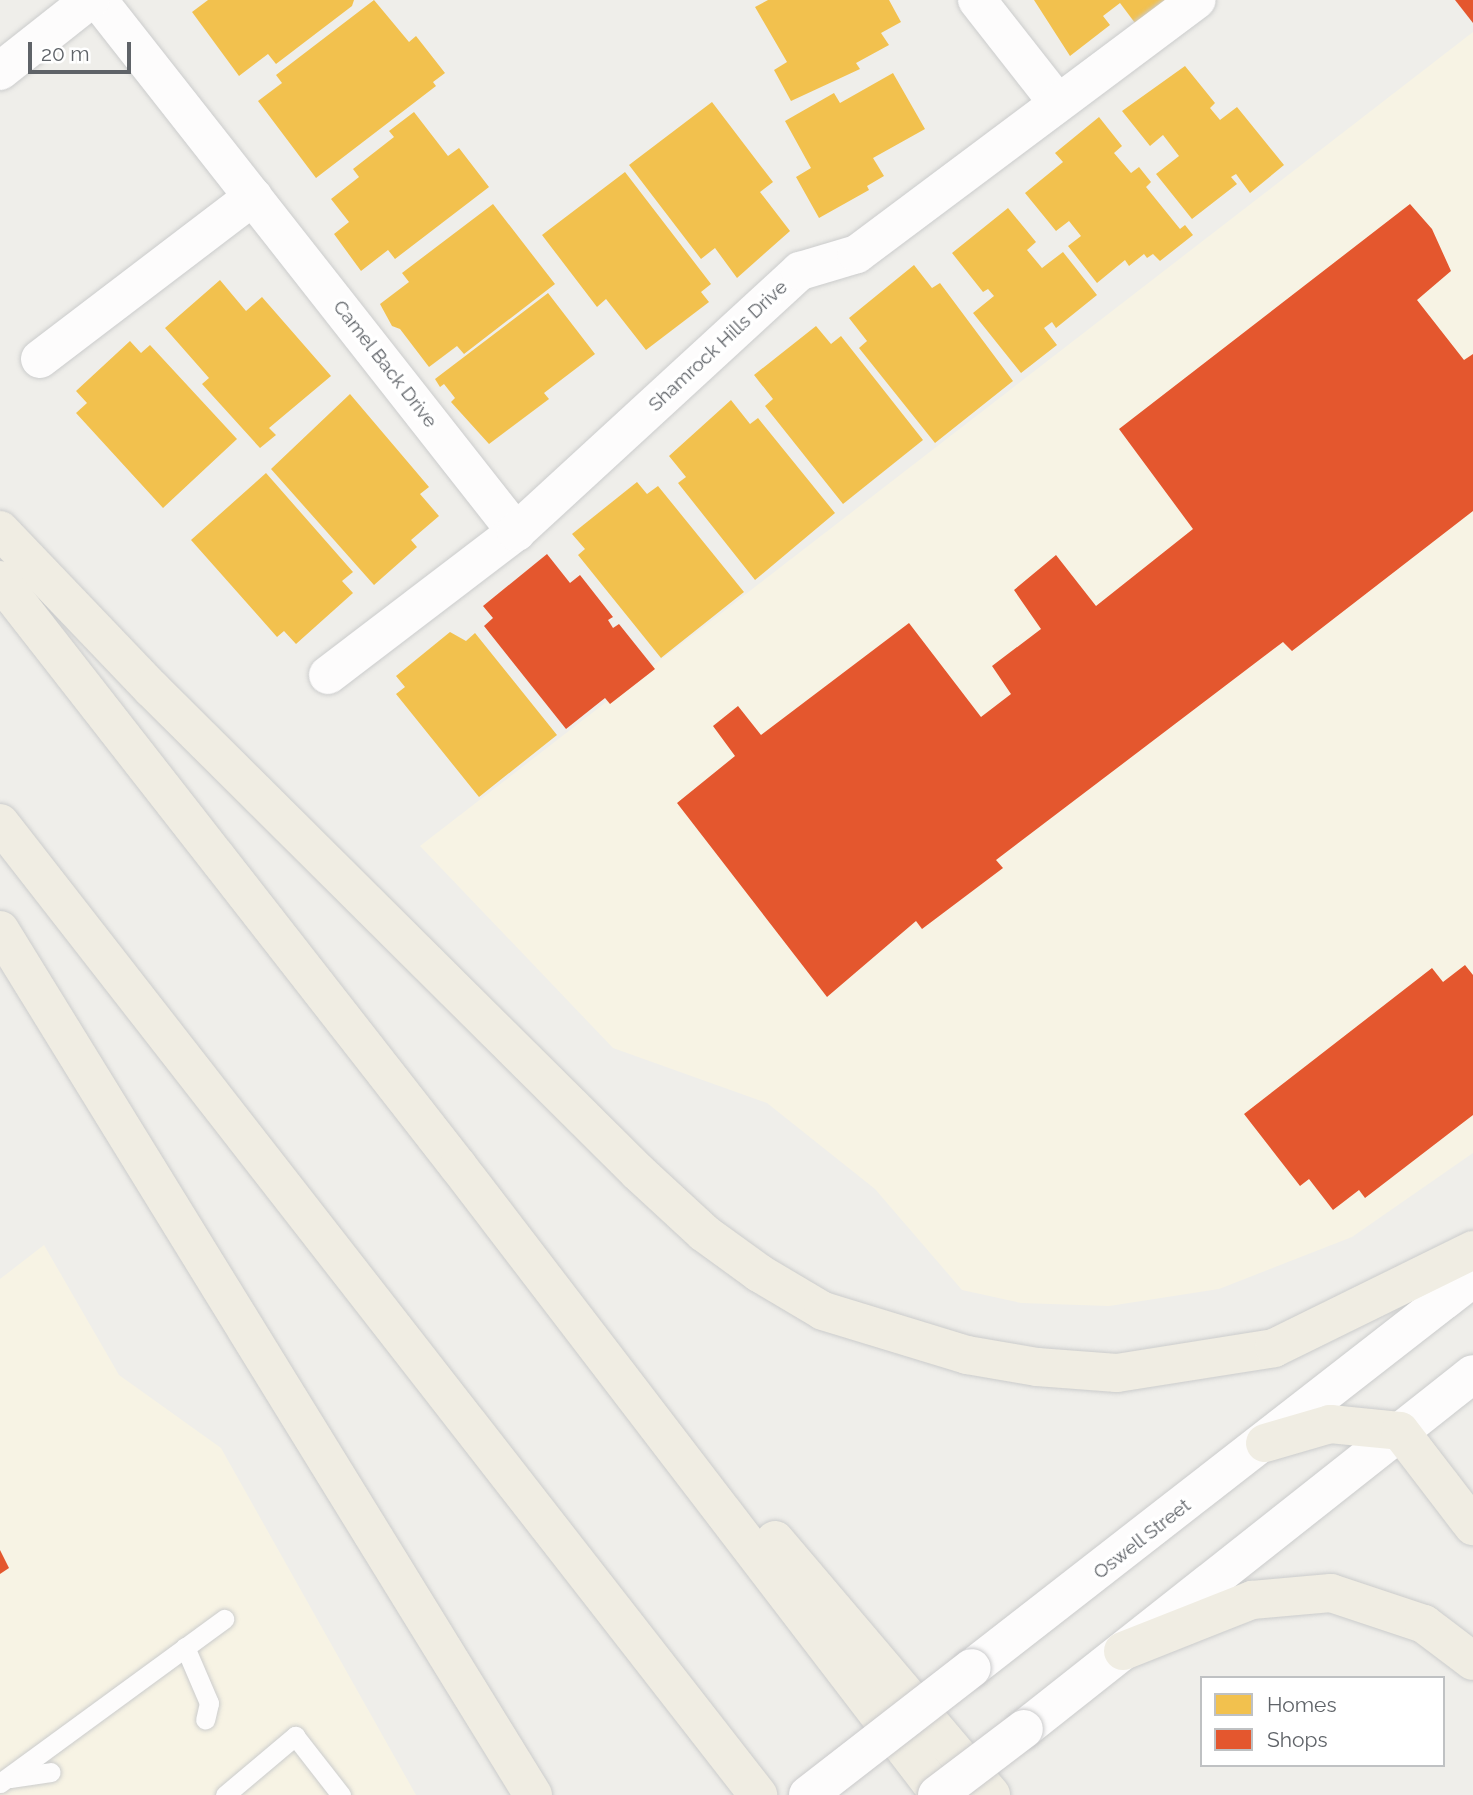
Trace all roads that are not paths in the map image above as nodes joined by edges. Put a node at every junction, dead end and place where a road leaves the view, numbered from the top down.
1 (90, 0) edge
2 (98, 0) edge
3 (976, 0) edge
4 (1197, 0) edge
5 (0, 71) edge
6 (1057, 103) junction
7 (253, 197) junction
8 (40, 359) dead end
9 (0, 530) edge
10 (516, 532) junction
11 (0, 580) edge
12 (328, 675) dead end
13 (0, 823) edge
14 (0, 930) edge
15 (458, 1166) junction
16 (1473, 1250) edge
17 (1473, 1278) edge
18 (1473, 1374) edge
19 (1400, 1431) junction
20 (1265, 1443) junction
21 (1473, 1526) edge
22 (224, 1619) dead end
23 (186, 1647) junction
24 (1123, 1651) junction
25 (1473, 1661) edge
26 (205, 1720) dead end
27 (51, 1772) dead end
28 (3, 1781) edge
29 (225, 1795) edge
30 (341, 1795) edge
31 (533, 1795) edge
32 (758, 1795) edge
33 (807, 1795) edge
34 (938, 1795) edge
35 (991, 1795) edge

1 - 5 street
2 - 7 street, Camel Back Drive
3 - 6 street
4 - 6 street, Shamrock Hills Drive
6 - 10 street, Shamrock Hills Drive
7 - 8 street
7 - 10 street, Camel Back Drive
9 - 16 highway
10 - 12 street, Shamrock Hills Drive
11 - 15 highway
13 - 32 highway
14 - 31 highway
15 - 34 highway
15 - 35 highway
17 - 20 street, Oswell Street
18 - 19 street
19 - 20 highway
19 - 21 highway
19 - 24 street
20 - 33 street, Oswell Street, bridge
22 - 23 lane
23 - 26 lane
23 - 28 lane
24 - 25 highway
24 - 34 street, bridge
27 - 28 lane
29 - 30 lane

